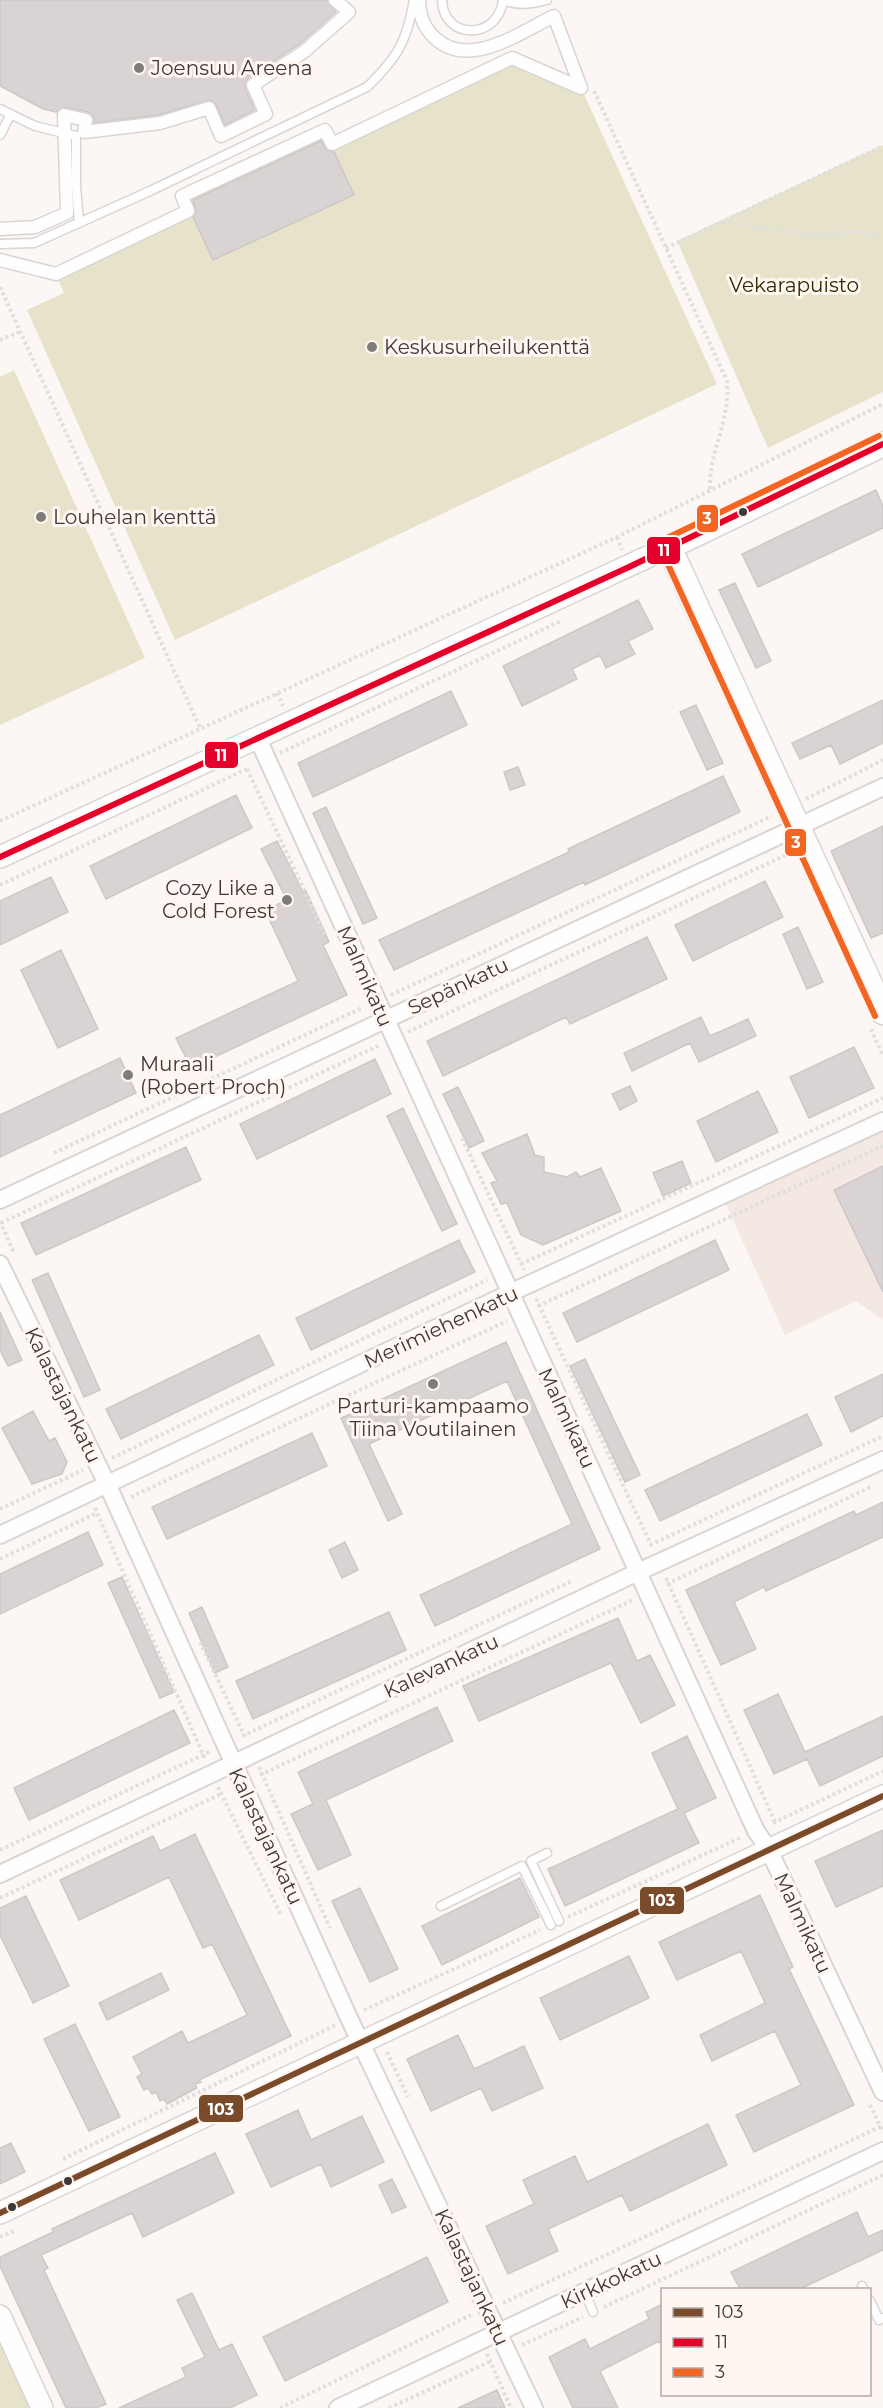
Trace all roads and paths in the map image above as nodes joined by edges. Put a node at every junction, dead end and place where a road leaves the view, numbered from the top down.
1 (335, 0) edge
2 (414, 0) edge
3 (419, 0) edge
4 (442, 0) edge
5 (503, 0) edge
6 (547, 0) edge
7 (591, 82) dead end
8 (0, 109) edge
9 (11, 114) junction
10 (65, 133) junction
11 (0, 135) edge
12 (883, 146) edge
13 (723, 221) junction
14 (79, 222) junction
15 (0, 229) edge
16 (883, 234) edge
17 (0, 244) edge
18 (666, 248) junction
19 (0, 260) edge
20 (0, 287) edge
21 (19, 332) junction
22 (0, 340) edge
23 (883, 404) edge
24 (883, 444) edge
25 (710, 491) junction
26 (669, 547) junction
27 (564, 620) dead end
28 (200, 729) junction
29 (258, 739) junction
30 (267, 759) junction
31 (883, 760) edge
32 (883, 787) edge
33 (802, 801) dead end
34 (772, 816) dead end
35 (0, 820) edge
36 (798, 826) junction
37 (789, 854) dead end
38 (0, 857) edge
39 (0, 885) edge
40 (392, 994) dead end
41 (361, 1009) dead end
42 (883, 1012) edge
43 (385, 1021) junction
44 (416, 1042) dead end
45 (377, 1047) dead end
46 (883, 1098) edge
47 (883, 1121) edge
48 (461, 1137) dead end
49 (883, 1146) edge
50 (53, 1154) dead end
51 (0, 1200) edge
52 (0, 1223) edge
53 (0, 1264) edge
54 (522, 1264) junction
55 (501, 1274) junction
56 (510, 1293) junction
57 (539, 1306) junction
58 (519, 1315) junction
59 (883, 1436) edge
60 (883, 1460) edge
61 (96, 1465) junction
62 (108, 1486) junction
63 (872, 1486) dead end
64 (115, 1503) junction
65 (0, 1509) edge
66 (0, 1535) edge
67 (651, 1545) junction
68 (630, 1554) junction
69 (0, 1559) edge
70 (638, 1572) junction
71 (575, 1580) dead end
72 (667, 1583) junction
73 (647, 1593) junction
74 (224, 1745) junction
75 (233, 1765) junction
76 (883, 1771) edge
77 (242, 1784) junction
78 (883, 1796) edge
79 (775, 1822) junction
80 (756, 1831) junction
81 (768, 1848) junction
82 (0, 1850) edge
83 (547, 1853) dead end
84 (0, 1874) edge
85 (0, 1898) edge
86 (441, 1906) dead end
87 (555, 1923) junction
88 (349, 2018) junction
89 (361, 2041) junction
90 (883, 2092) edge
91 (883, 2126) edge
92 (883, 2151) edge
93 (56, 2162) dead end
94 (883, 2175) edge
95 (0, 2213) edge
96 (585, 2292) junction
97 (871, 2303) edge
98 (487, 2309) junction
99 (594, 2312) junction
100 (0, 2316) edge
101 (883, 2318) edge
102 (498, 2333) junction
103 (508, 2353) junction
104 (42, 2408) edge
105 (280, 2408) edge
106 (338, 2408) edge
107 (389, 2408) edge
108 (534, 2408) edge

1 - 10 street
2 - 14 lane
3 - 19 street
4 - 5 lane
5 - 6 lane
7 - 18 path
8 - 9 lane
9 - 10 lane
9 - 11 lane
10 - 14 lane
10 - 15 street
12 - 13 path
13 - 16 path
13 - 18 path
14 - 17 lane
18 - 25 path
20 - 21 path
21 - 22 path
21 - 28 path
23 - 25 path
24 - 26 main road
25 - 28 path
26 - 29 street
26 - 36 main road
27 - 30 path
28 - 35 path
29 - 30 street, Malmikatu
29 - 38 street
30 - 39 path
30 - 43 street, Malmikatu
31 - 33 path
32 - 36 street, Sepänkatu
34 - 40 path
36 - 42 main road
36 - 43 street, Sepänkatu
37 - 44 path
41 - 50 path
43 - 51 street, Sepänkatu
43 - 55 street, Malmikatu
45 - 52 path
46 - 54 path
47 - 56 street, Merimiehenkatu
48 - 54 path
49 - 57 path
53 - 61 street, Kalastajankatu
54 - 55 path
55 - 56 street, Malmikatu
55 - 61 path
56 - 58 street, Malmikatu
56 - 62 street, Merimiehenkatu
57 - 58 path
57 - 67 path
58 - 64 path
58 - 68 street, Malmikatu
59 - 67 path
60 - 70 street, Kalevankatu
61 - 62 street, Kalastajankatu
61 - 65 path
62 - 64 street, Kalastajankatu
62 - 66 street, Merimiehenkatu
63 - 72 path
64 - 69 path
64 - 74 street, Kalastajankatu
67 - 68 path
68 - 70 street, Malmikatu
70 - 73 street, Malmikatu
70 - 75 street, Kalevankatu
71 - 74 path
72 - 73 path
72 - 79 path
73 - 77 path
73 - 80 street, Malmikatu
74 - 75 street, Kalastajankatu
74 - 82 path
75 - 77 street, Kalastajankatu
75 - 84 street, Kalevankatu
76 - 79 path
77 - 85 path
77 - 88 street, Kalastajankatu
78 - 81 street
79 - 80 path
80 - 81 street, Malmikatu
80 - 87 path
81 - 89 street
81 - 90 street, Malmikatu
83 - 87 lane
86 - 87 lane
87 - 88 path
88 - 89 street, Kalastajankatu
88 - 93 path
89 - 95 street
89 - 98 street, Kalastajankatu
91 - 98 path
92 - 96 street, Kirkkokatu
94 - 99 path
96 - 99 lane
96 - 102 street, Kirkkokatu
97 - 101 lane
98 - 102 street, Kalastajankatu
98 - 105 path
99 - 103 path
100 - 104 street
102 - 103 street, Kalastajankatu
102 - 106 street, Kirkkokatu
103 - 107 path
103 - 108 street, Kalastajankatu

